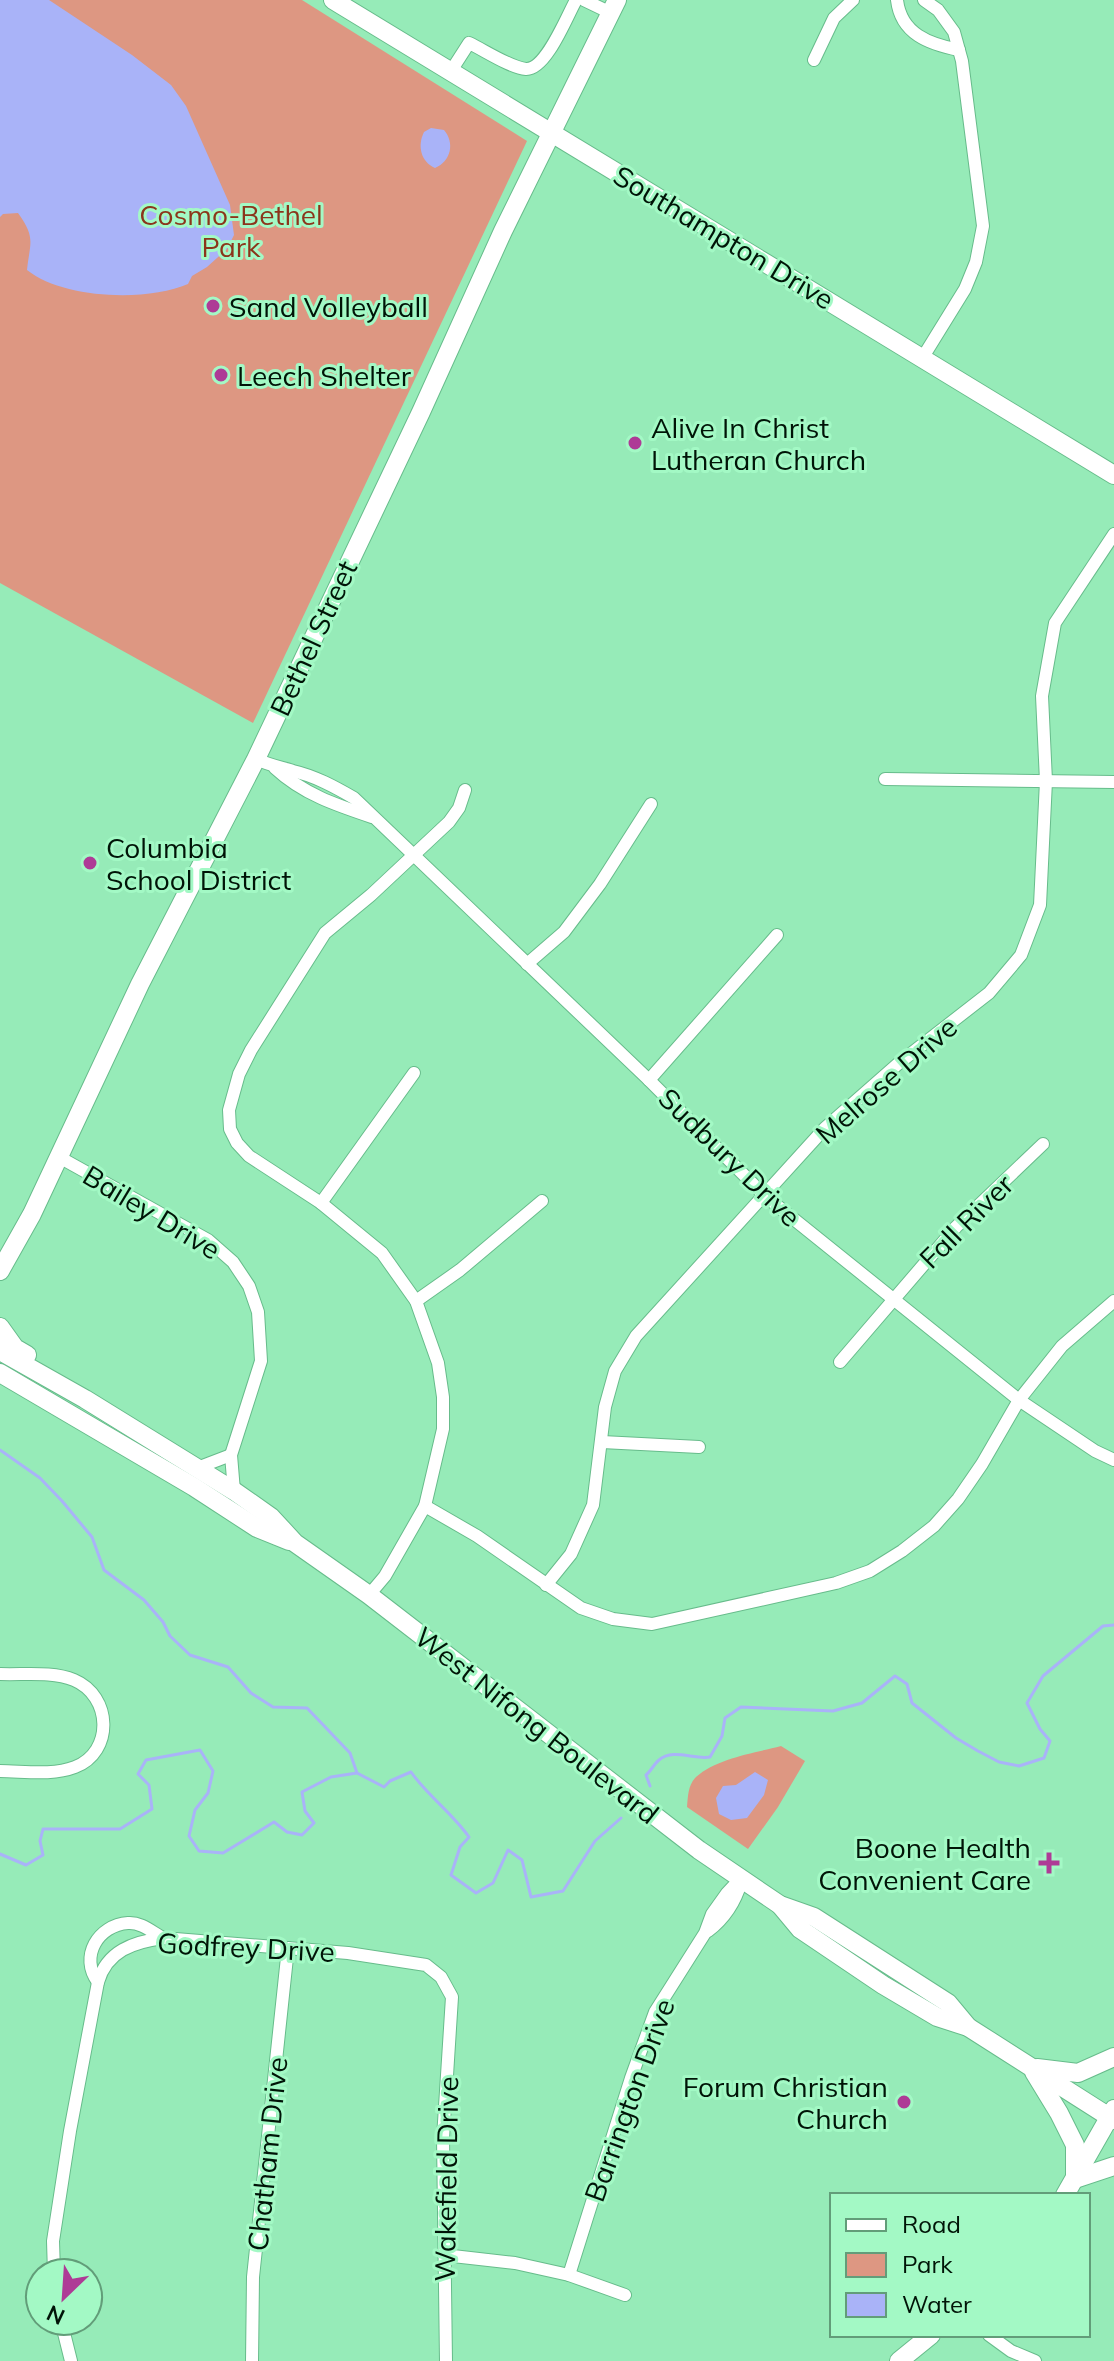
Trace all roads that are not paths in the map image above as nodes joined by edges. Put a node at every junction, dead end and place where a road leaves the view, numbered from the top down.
1 (576, 0) edge
2 (584, 0) edge
3 (853, 0) edge
4 (897, 0) edge
5 (924, 0) edge
6 (342, 2) edge
7 (614, 7) edge
8 (959, 50) junction
9 (814, 60) dead end
10 (451, 71) junction
11 (553, 133) junction
12 (923, 357) junction
13 (1114, 475) edge
14 (1114, 534) edge
15 (256, 759) junction
16 (885, 779) dead end
17 (1046, 781) junction
18 (1114, 782) edge
19 (465, 790) dead end
20 (651, 804) dead end
21 (415, 856) junction
22 (777, 935) dead end
23 (527, 964) junction
24 (414, 1073) dead end
25 (649, 1080) junction
26 (1043, 1144) dead end
27 (59, 1157) junction
28 (765, 1196) junction
29 (542, 1201) dead end
30 (321, 1203) junction
31 (0, 1271) edge
32 (891, 1300) junction
33 (416, 1301) junction
34 (1114, 1301) edge
35 (0, 1327) edge
36 (0, 1351) edge
37 (840, 1362) dead end
38 (2, 1375) edge
39 (85, 1399) junction
40 (1019, 1400) junction
41 (602, 1442) junction
42 (699, 1447) dead end
43 (231, 1455) junction
44 (1114, 1460) edge
45 (197, 1468) junction
46 (234, 1491) junction
47 (425, 1506) junction
48 (295, 1543) junction
49 (546, 1585) junction
50 (369, 1595) junction
51 (0, 1674) edge
52 (0, 1771) edge
53 (741, 1878) junction
54 (780, 1905) junction
55 (163, 1938) junction
56 (288, 1948) junction
57 (830, 1950) junction
58 (895, 1968) junction
59 (98, 1982) junction
60 (452, 1997) joint
61 (968, 2027) junction
62 (1114, 2057) edge
63 (1030, 2067) junction
64 (1113, 2115) edge
65 (1114, 2166) edge
66 (1070, 2187) edge
67 (444, 2255) junction
68 (54, 2257) edge
69 (569, 2275) junction
70 (625, 2295) dead end
71 (65, 2337) edge
72 (929, 2337) edge
73 (992, 2337) edge
74 (71, 2361) edge
75 (252, 2361) edge
76 (446, 2361) edge
77 (899, 2361) edge
78 (1035, 2361) edge

1 - 10 street
2 - 7 street
3 - 9 street
4 - 8 street
5 - 8 street
6 - 10 street, Southampton Drive
7 - 11 street, Bethel Street
8 - 12 street
10 - 11 street, Southampton Drive
11 - 12 street, Southampton Drive
11 - 15 street, Bethel Street
12 - 13 street, Southampton Drive
14 - 17 street, Melrose Drive
15 - 21 street, Sudbury Drive
15 - 27 street, Bethel Street
16 - 17 street
17 - 18 street
17 - 28 street, Melrose Drive
19 - 21 street
20 - 23 street
21 - 23 street, Sudbury Drive
21 - 30 street
22 - 25 street
23 - 25 street, Sudbury Drive
24 - 30 street
25 - 28 street, Sudbury Drive
26 - 32 street, Fall River
27 - 31 street, Bethel Street
27 - 43 street, Bailey Drive
28 - 32 street, Sudbury Drive
28 - 41 street, Melrose Drive
29 - 33 street
30 - 33 street
32 - 37 street, Fall River
32 - 40 street, Sudbury Drive
33 - 47 street
34 - 40 street
35 - 39 street
36 - 39 street, West Nifong Boulevard
38 - 48 street, West Nifong Boulevard
39 - 45 street, West Nifong Boulevard
40 - 44 street, Sudbury Drive
40 - 49 street
41 - 42 street
41 - 49 street, Melrose Drive
43 - 45 street
43 - 46 street, Bailey Drive
45 - 46 street, West Nifong Boulevard
46 - 48 street, West Nifong Boulevard
47 - 49 street
47 - 50 street
48 - 50 street, West Nifong Boulevard
50 - 53 street, West Nifong Boulevard
51 - 52 street
53 - 54 street, West Nifong Boulevard
53 - 69 street, Barrington Drive
54 - 57 street, West Nifong Boulevard
54 - 58 street, West Nifong Boulevard
55 - 56 street, Godfrey Drive
55 - 59 street, Godfrey Drive
55 - 59 street
56 - 60 street, Godfrey Drive
56 - 75 street, Chatham Drive
57 - 58 street
57 - 61 street, West Nifong Boulevard
58 - 61 street, West Nifong Boulevard
59 - 68 street, Godfrey Drive
60 - 67 street, Wakefield Drive
61 - 63 street, West Nifong Boulevard
62 - 63 street
63 - 64 street, West Nifong Boulevard
63 - 66 street
64 - 66 street
65 - 66 street
67 - 69 street
67 - 76 street, Wakefield Drive
69 - 70 street
71 - 74 street
72 - 77 street
73 - 78 street

